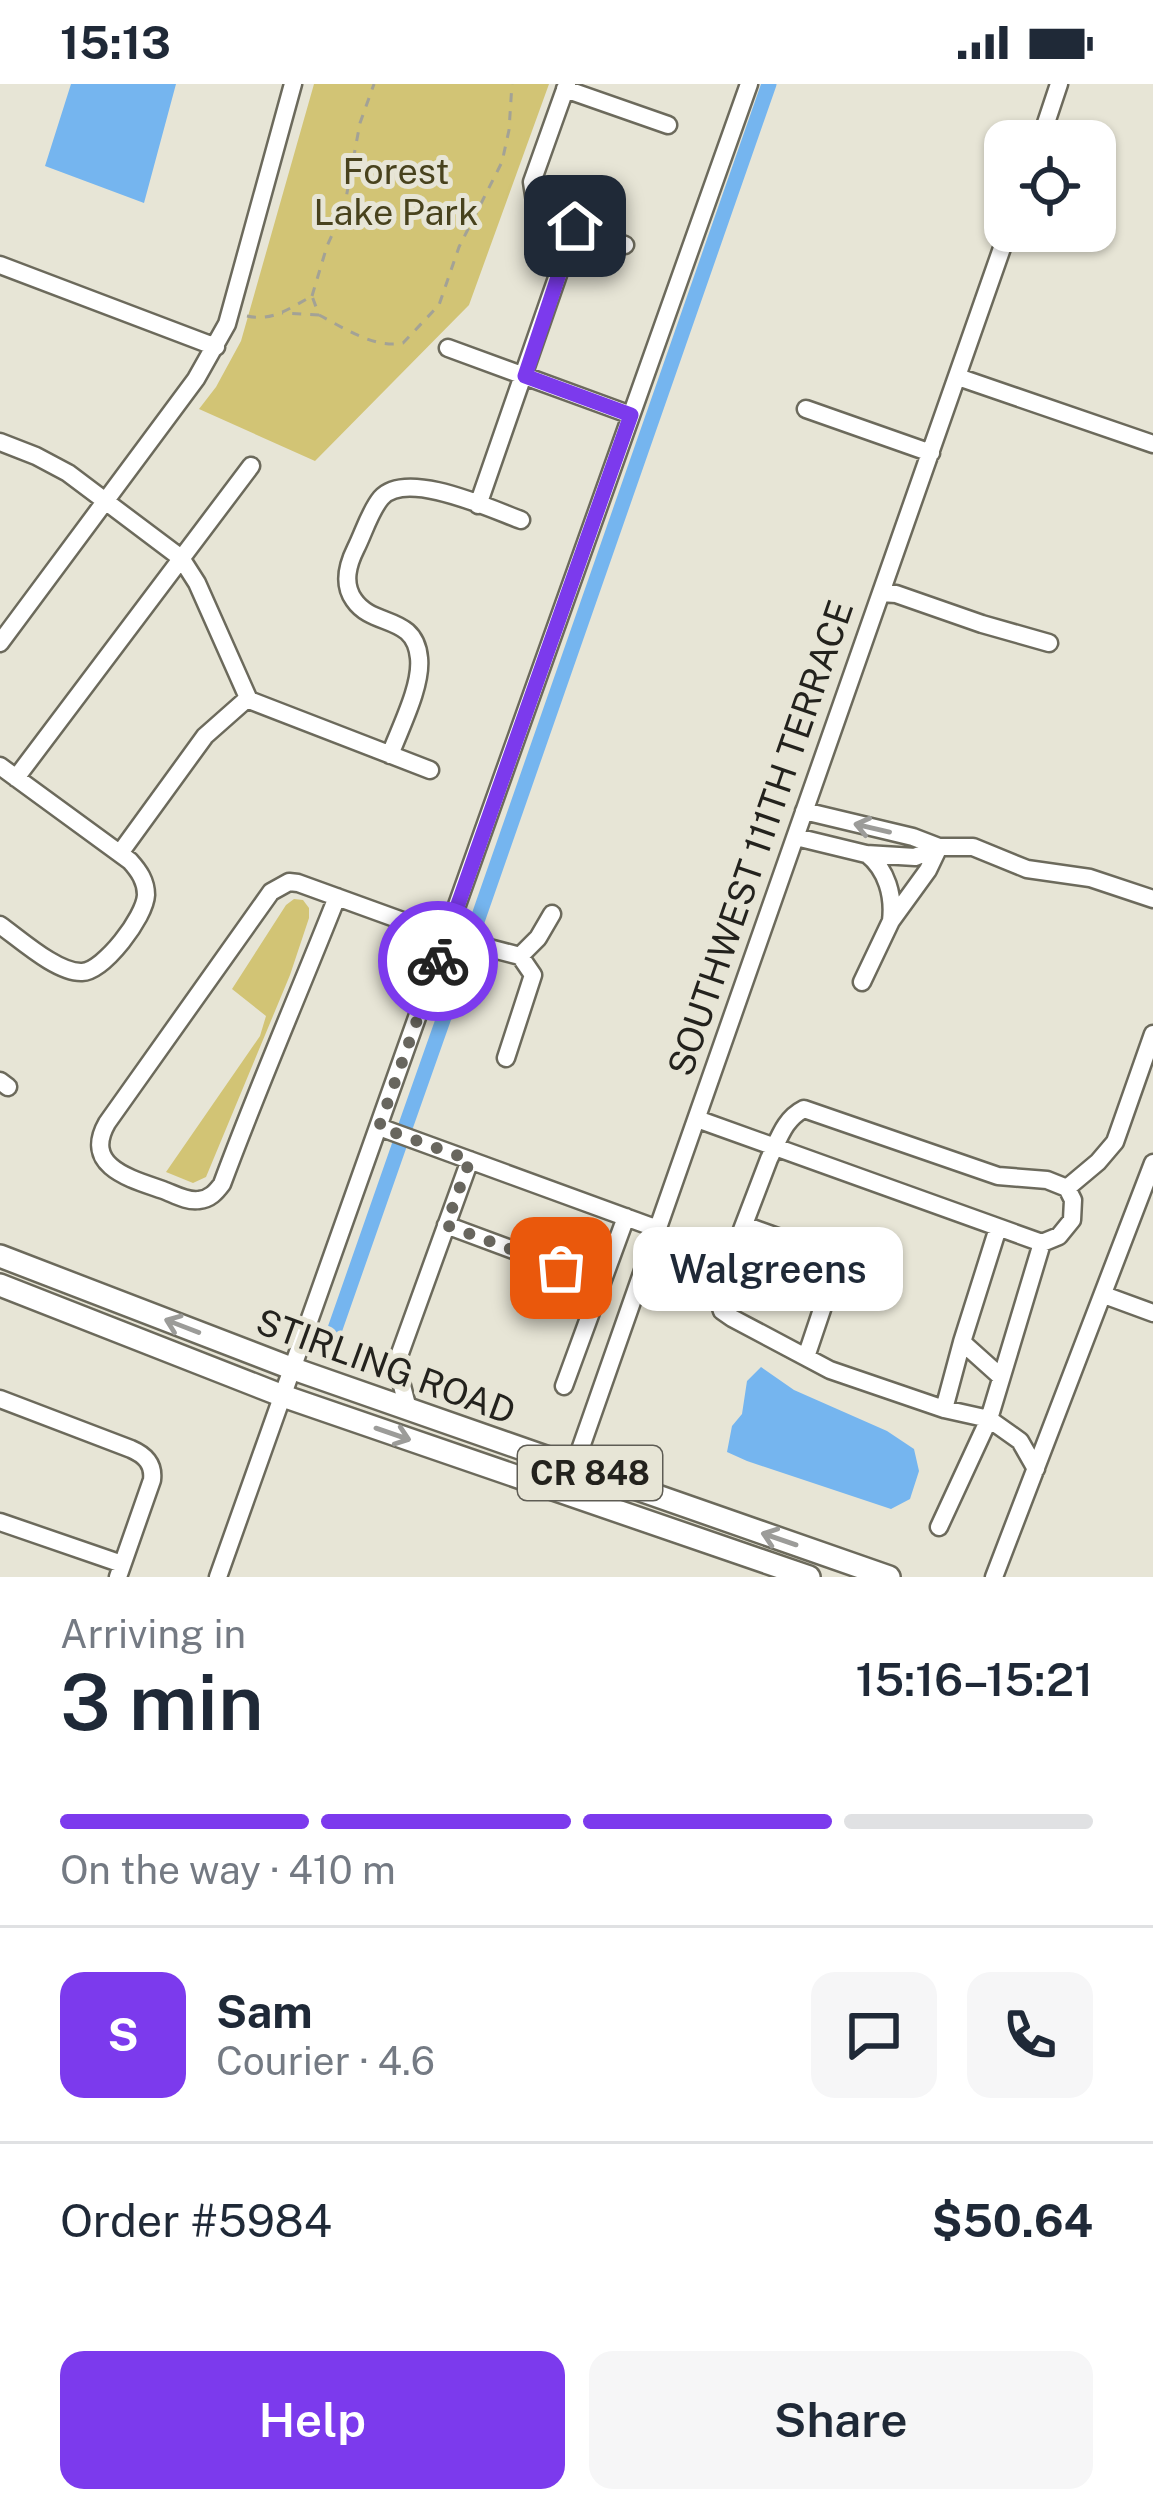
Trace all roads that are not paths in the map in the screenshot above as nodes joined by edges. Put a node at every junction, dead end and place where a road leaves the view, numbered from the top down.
1 (292, 84) edge
2 (748, 84) edge
3 (1059, 84) edge
4 (566, 86) edge
5 (1047, 120) edge
6 (668, 125) dead end
7 (575, 226) junction
8 (625, 245) dead end
9 (1001, 252) edge
10 (0, 265) edge
11 (217, 347) junction
12 (448, 348) dead end
13 (525, 376) junction
14 (958, 377) junction
15 (806, 410) dead end
16 (631, 415) junction
17 (0, 442) edge
18 (1153, 444) edge
19 (931, 453) junction
20 (251, 466) dead end
21 (106, 501) junction
22 (478, 505) junction
23 (521, 520) dead end
24 (181, 557) junction
25 (881, 593) junction
26 (1, 639) edge
27 (1049, 643) dead end
28 (248, 699) junction
29 (390, 755) junction
30 (0, 766) edge
31 (430, 770) dead end
32 (16, 778) junction
33 (805, 811) junction
34 (796, 837) junction
35 (939, 847) junction
36 (120, 853) junction
37 (866, 854) junction
38 (337, 897) junction
39 (1153, 899) edge
40 (553, 914) dead end
41 (891, 921) junction
42 (0, 925) edge
43 (447, 937) junction
44 (520, 956) junction
45 (862, 982) dead end
46 (1153, 1034) edge
47 (506, 1058) dead end
48 (697, 1119) junction
49 (379, 1127) junction
50 (775, 1147) junction
51 (470, 1160) junction
52 (1153, 1163) edge
53 (1066, 1188) junction
54 (626, 1216) junction
55 (446, 1225) junction
56 (744, 1225) junction
57 (998, 1228) junction
58 (658, 1229) junction
59 (1042, 1244) junction
60 (0, 1256) edge
61 (602, 1283) junction
62 (0, 1285) edge
63 (1104, 1295) junction
64 (1153, 1312) edge
65 (962, 1342) junction
66 (806, 1357) junction
67 (291, 1368) junction
68 (1001, 1377) junction
69 (564, 1386) dead end
70 (283, 1396) junction
71 (0, 1399) edge
72 (408, 1409) junction
73 (944, 1409) junction
74 (989, 1419) junction
75 (574, 1467) junction
76 (1036, 1469) junction
77 (0, 1522) edge
78 (939, 1527) dead end
79 (120, 1571) edge
80 (218, 1577) edge
81 (809, 1577) edge
82 (890, 1577) edge
83 (994, 1577) edge

1 - 11 street
2 - 16 street
3 - 5 street
4 - 6 street
4 - 7 street
7 - 8 street
7 - 13 street
9 - 14 street, SOUTHWEST 111TH TERRACE
10 - 11 street
11 - 21 street
12 - 13 street
13 - 16 street
13 - 22 street
14 - 18 street
14 - 19 street, SOUTHWEST 111TH TERRACE
15 - 19 street
16 - 43 street
17 - 21 street
19 - 25 street, SOUTHWEST 111TH TERRACE
20 - 24 street
21 - 24 street
21 - 26 street
22 - 23 street
22 - 29 street
24 - 28 street
24 - 32 street
25 - 27 street
25 - 33 street, SOUTHWEST 111TH TERRACE
28 - 29 street
28 - 36 street
29 - 31 street
30 - 32 street
32 - 36 street
33 - 34 street, SOUTHWEST 111TH TERRACE
35 -> 33 street
34 - 37 street
34 - 48 street, SOUTHWEST 111TH TERRACE
35 - 37 street
35 - 39 street
35 - 41 street
36 - 42 street
37 - 41 street
38 - 38 street
38 - 43 street
40 - 44 street
41 - 45 street
43 - 44 street
43 - 49 street
44 - 47 street
46 - 53 street
48 - 50 street
48 - 58 street, SOUTHWEST 111TH TERRACE
49 - 51 street
49 - 67 street
50 - 53 street
50 - 56 street
50 - 57 street
51 - 54 street
51 - 55 street
52 - 63 street
53 - 59 street
54 - 58 street
54 - 61 street
55 - 61 street
55 - 72 street
56 - 66 street
56 - 66 street
57 - 59 street
57 - 65 street
58 - 75 street, SOUTHWEST 111TH TERRACE
59 - 68 street
67 -> 60 main road, STIRLING ROAD / CR 848
61 - 69 street
62 - 70 main road, STIRLING ROAD / CR 848
63 - 64 street
63 - 76 street
65 - 68 street
65 - 73 street
66 - 73 street
67 - 70 street
67 - 72 main road, STIRLING ROAD / CR 848
68 - 74 street
70 - 80 street
70 -> 81 main road, STIRLING ROAD / CR 848
71 - 79 street
72 - 75 main road, STIRLING ROAD / CR 848
73 - 74 street
74 - 76 street
74 - 78 street
82 -> 75 main road, STIRLING ROAD / CR 848
76 - 83 street
77 - 79 street

